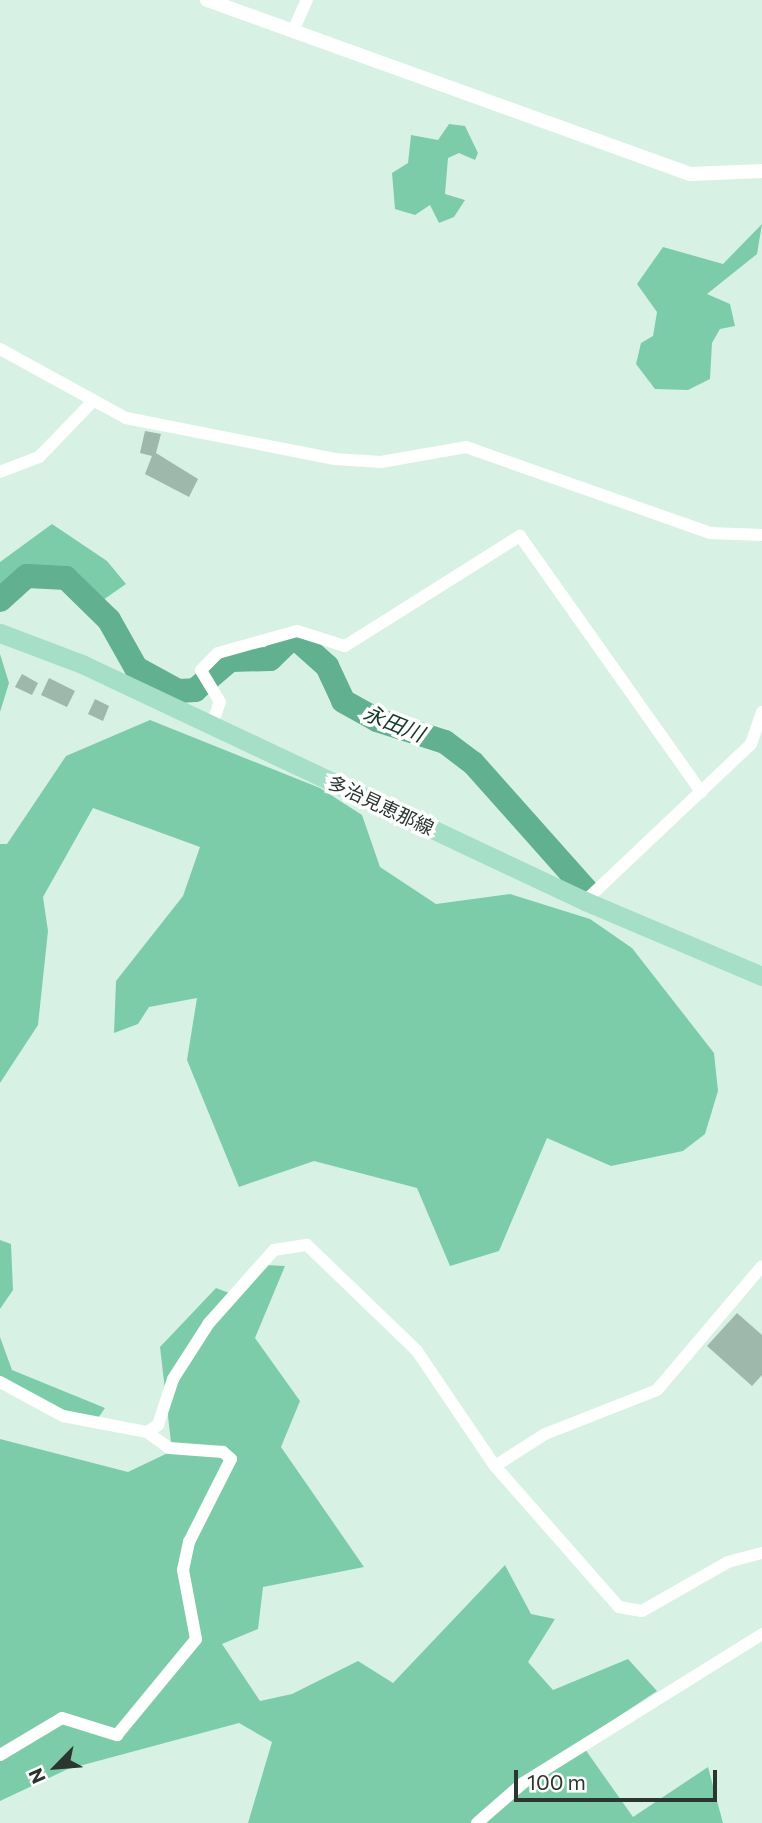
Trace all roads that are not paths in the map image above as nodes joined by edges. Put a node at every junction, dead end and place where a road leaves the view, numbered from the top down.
1 (207, 0) edge
2 (307, 0) edge
3 (293, 31) junction
4 (762, 171) edge
5 (0, 349) edge
6 (93, 401) junction
7 (0, 472) edge
8 (762, 535) edge
9 (0, 634) edge
10 (762, 712) edge
11 (212, 724) junction
12 (701, 792) junction
13 (585, 901) junction
14 (762, 976) edge
15 (762, 1266) edge
16 (0, 1382) edge
17 (147, 1432) junction
18 (495, 1466) junction
19 (762, 1553) edge
20 (762, 1634) edge
21 (0, 1755) edge
22 (477, 1823) edge

1 - 3 street
2 - 3 street
3 - 4 street
5 - 6 street
6 - 7 street
6 - 8 street
9 - 11 main road, 多治見恵那線
10 - 12 street
11 - 12 street
11 - 13 main road, 多治見恵那線
12 - 13 street
13 - 14 main road, 多治見恵那線
15 - 18 street
16 - 17 street
17 - 18 street
17 - 21 street
18 - 19 street
20 - 22 street

